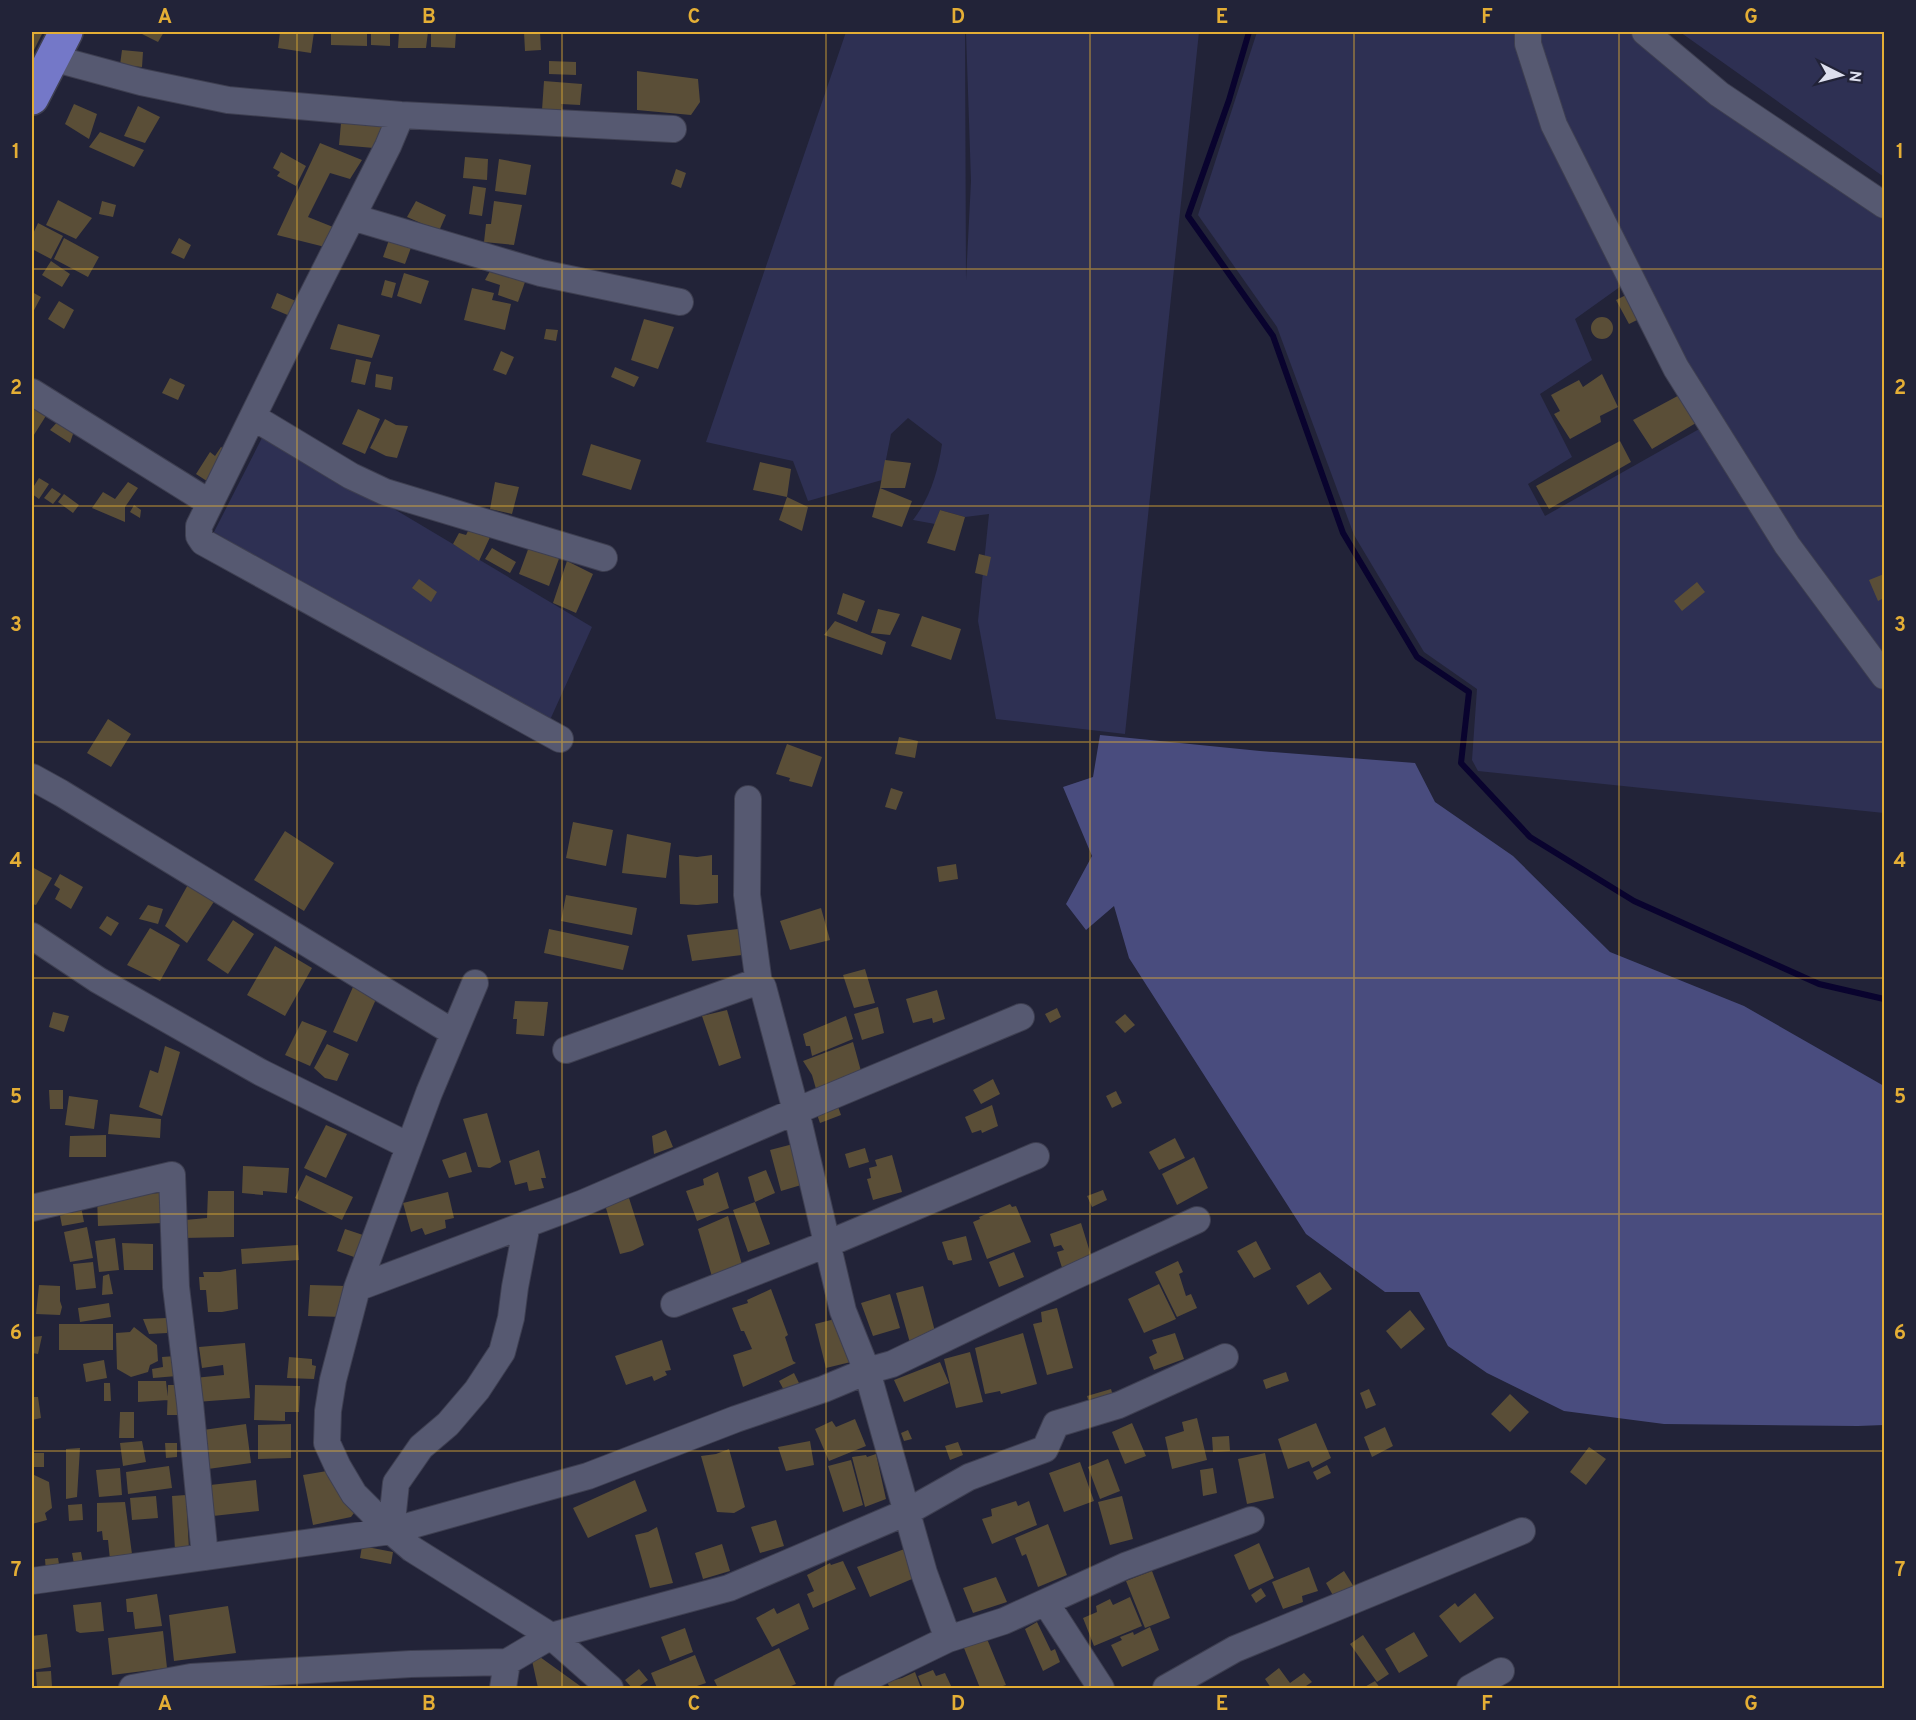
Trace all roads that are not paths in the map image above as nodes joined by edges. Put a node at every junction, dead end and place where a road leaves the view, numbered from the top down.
1 (1528, 32) edge
2 (1645, 32) edge
3 (59, 45) edge
4 (32, 98) edge
5 (400, 115) junction
6 (673, 129) dead end
7 (1884, 205) edge
8 (352, 217) junction
9 (680, 302) dead end
10 (32, 392) edge
11 (253, 417) junction
12 (210, 503) junction
13 (604, 558) dead end
14 (1884, 676) edge
15 (560, 740) dead end
16 (32, 777) edge
17 (748, 799) dead end
18 (32, 936) edge
19 (475, 983) dead end
20 (759, 984) junction
21 (1021, 1017) dead end
22 (454, 1033) junction
23 (566, 1050) dead end
24 (796, 1111) junction
25 (409, 1146) junction
26 (1036, 1156) dead end
27 (32, 1208) edge
28 (1197, 1220) dead end
29 (527, 1224) junction
30 (827, 1244) junction
31 (357, 1288) junction
32 (674, 1304) dead end
33 (1226, 1357) dead end
34 (867, 1371) junction
35 (907, 1512) junction
36 (1251, 1520) dead end
37 (391, 1531) junction
38 (1522, 1531) dead end
39 (205, 1557) junction
40 (32, 1581) edge
41 (1046, 1603) junction
42 (551, 1636) junction
43 (948, 1639) junction
44 (507, 1662) junction
45 (1501, 1671) dead end
46 (132, 1689) edge
47 (503, 1689) edge
48 (610, 1689) edge
49 (847, 1689) edge
50 (1101, 1689) edge
51 (1166, 1689) edge
52 (1470, 1689) edge

1 - 14 street
2 - 7 street
3 - 4 highway
3 - 5 street
5 - 6 street
5 - 8 street
8 - 9 street
8 - 11 street
10 - 12 street
11 - 12 street
11 - 13 street
12 - 15 street
16 - 22 street
17 - 20 street
18 - 25 street
19 - 22 street
20 - 23 street
20 - 24 street
21 - 24 street
22 - 25 street
24 - 29 street
24 - 30 street
25 - 31 street
26 - 30 street
27 - 39 street
28 - 34 street
29 - 31 street
29 - 37 street
30 - 32 street
30 - 34 street
31 - 37 street
33 - 35 street
34 - 35 street
34 - 37 street
35 - 42 street
35 - 43 street
36 - 41 street
37 - 39 street
37 - 42 street
38 - 51 street
39 - 40 street
41 - 43 street
41 - 50 street
42 - 44 street
42 - 48 street
43 - 49 street
44 - 46 street
44 - 47 street
45 - 52 street

